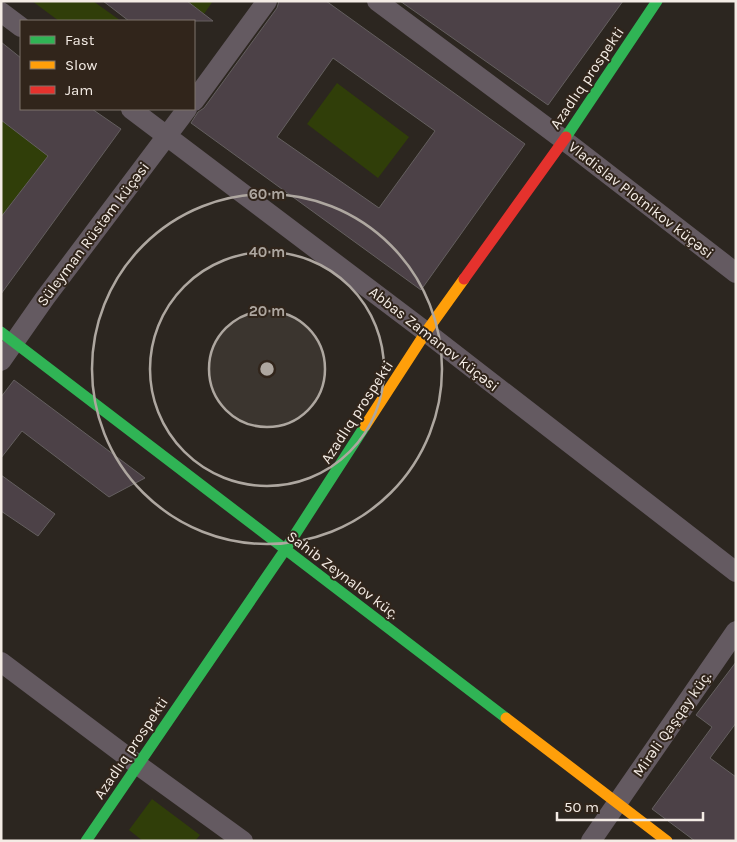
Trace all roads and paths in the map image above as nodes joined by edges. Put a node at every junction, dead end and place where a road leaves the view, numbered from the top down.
1 (267, 1) edge
2 (377, 1) edge
3 (656, 1) edge
4 (1, 12) edge
5 (20, 26) edge
6 (195, 99) edge
7 (132, 110) edge
8 (187, 110) edge
9 (167, 136) junction
10 (564, 140) junction
11 (736, 273) edge
12 (426, 332) junction
13 (8, 337) edge
14 (1, 361) edge
15 (285, 550) junction
16 (736, 572) edge
17 (736, 631) edge
18 (1, 662) edge
19 (138, 766) junction
20 (617, 803) junction
21 (86, 841) edge
22 (243, 841) edge
23 (591, 841) edge
24 (667, 841) edge

1 - 6 street
2 - 10 street, Vladislav Plotnikov küçəsi
3 - 10 main road, Azadlıq prospekti
4 - 5 street
7 - 9 street, Abbas Zamanov küçəsi
8 - 9 street, Süleyman Rüstəm küçəsi
9 - 12 street, Abbas Zamanov küçəsi
9 - 13 street, Süleyman Rüstəm küçəsi
10 - 11 street, Vladislav Plotnikov küçəsi
10 - 12 main road, Azadlıq prospekti
12 - 15 main road, Azadlıq prospekti
12 - 16 street, Abbas Zamanov küçəsi
13 - 14 street, Süleyman Rüstəm küçəsi
13 - 15 main road, Sahib Zeynalov küç.
15 - 19 main road, Azadlıq prospekti
15 - 20 main road, Sahib Zeynalov küç.
17 - 20 street, Mirəli Qaşqay küç.
18 - 19 street
19 - 21 main road, Azadlıq prospekti
19 - 22 street
20 - 23 street, Mirəli Qaşqay küç.
20 - 24 main road, Sahib Zeynalov küç.

